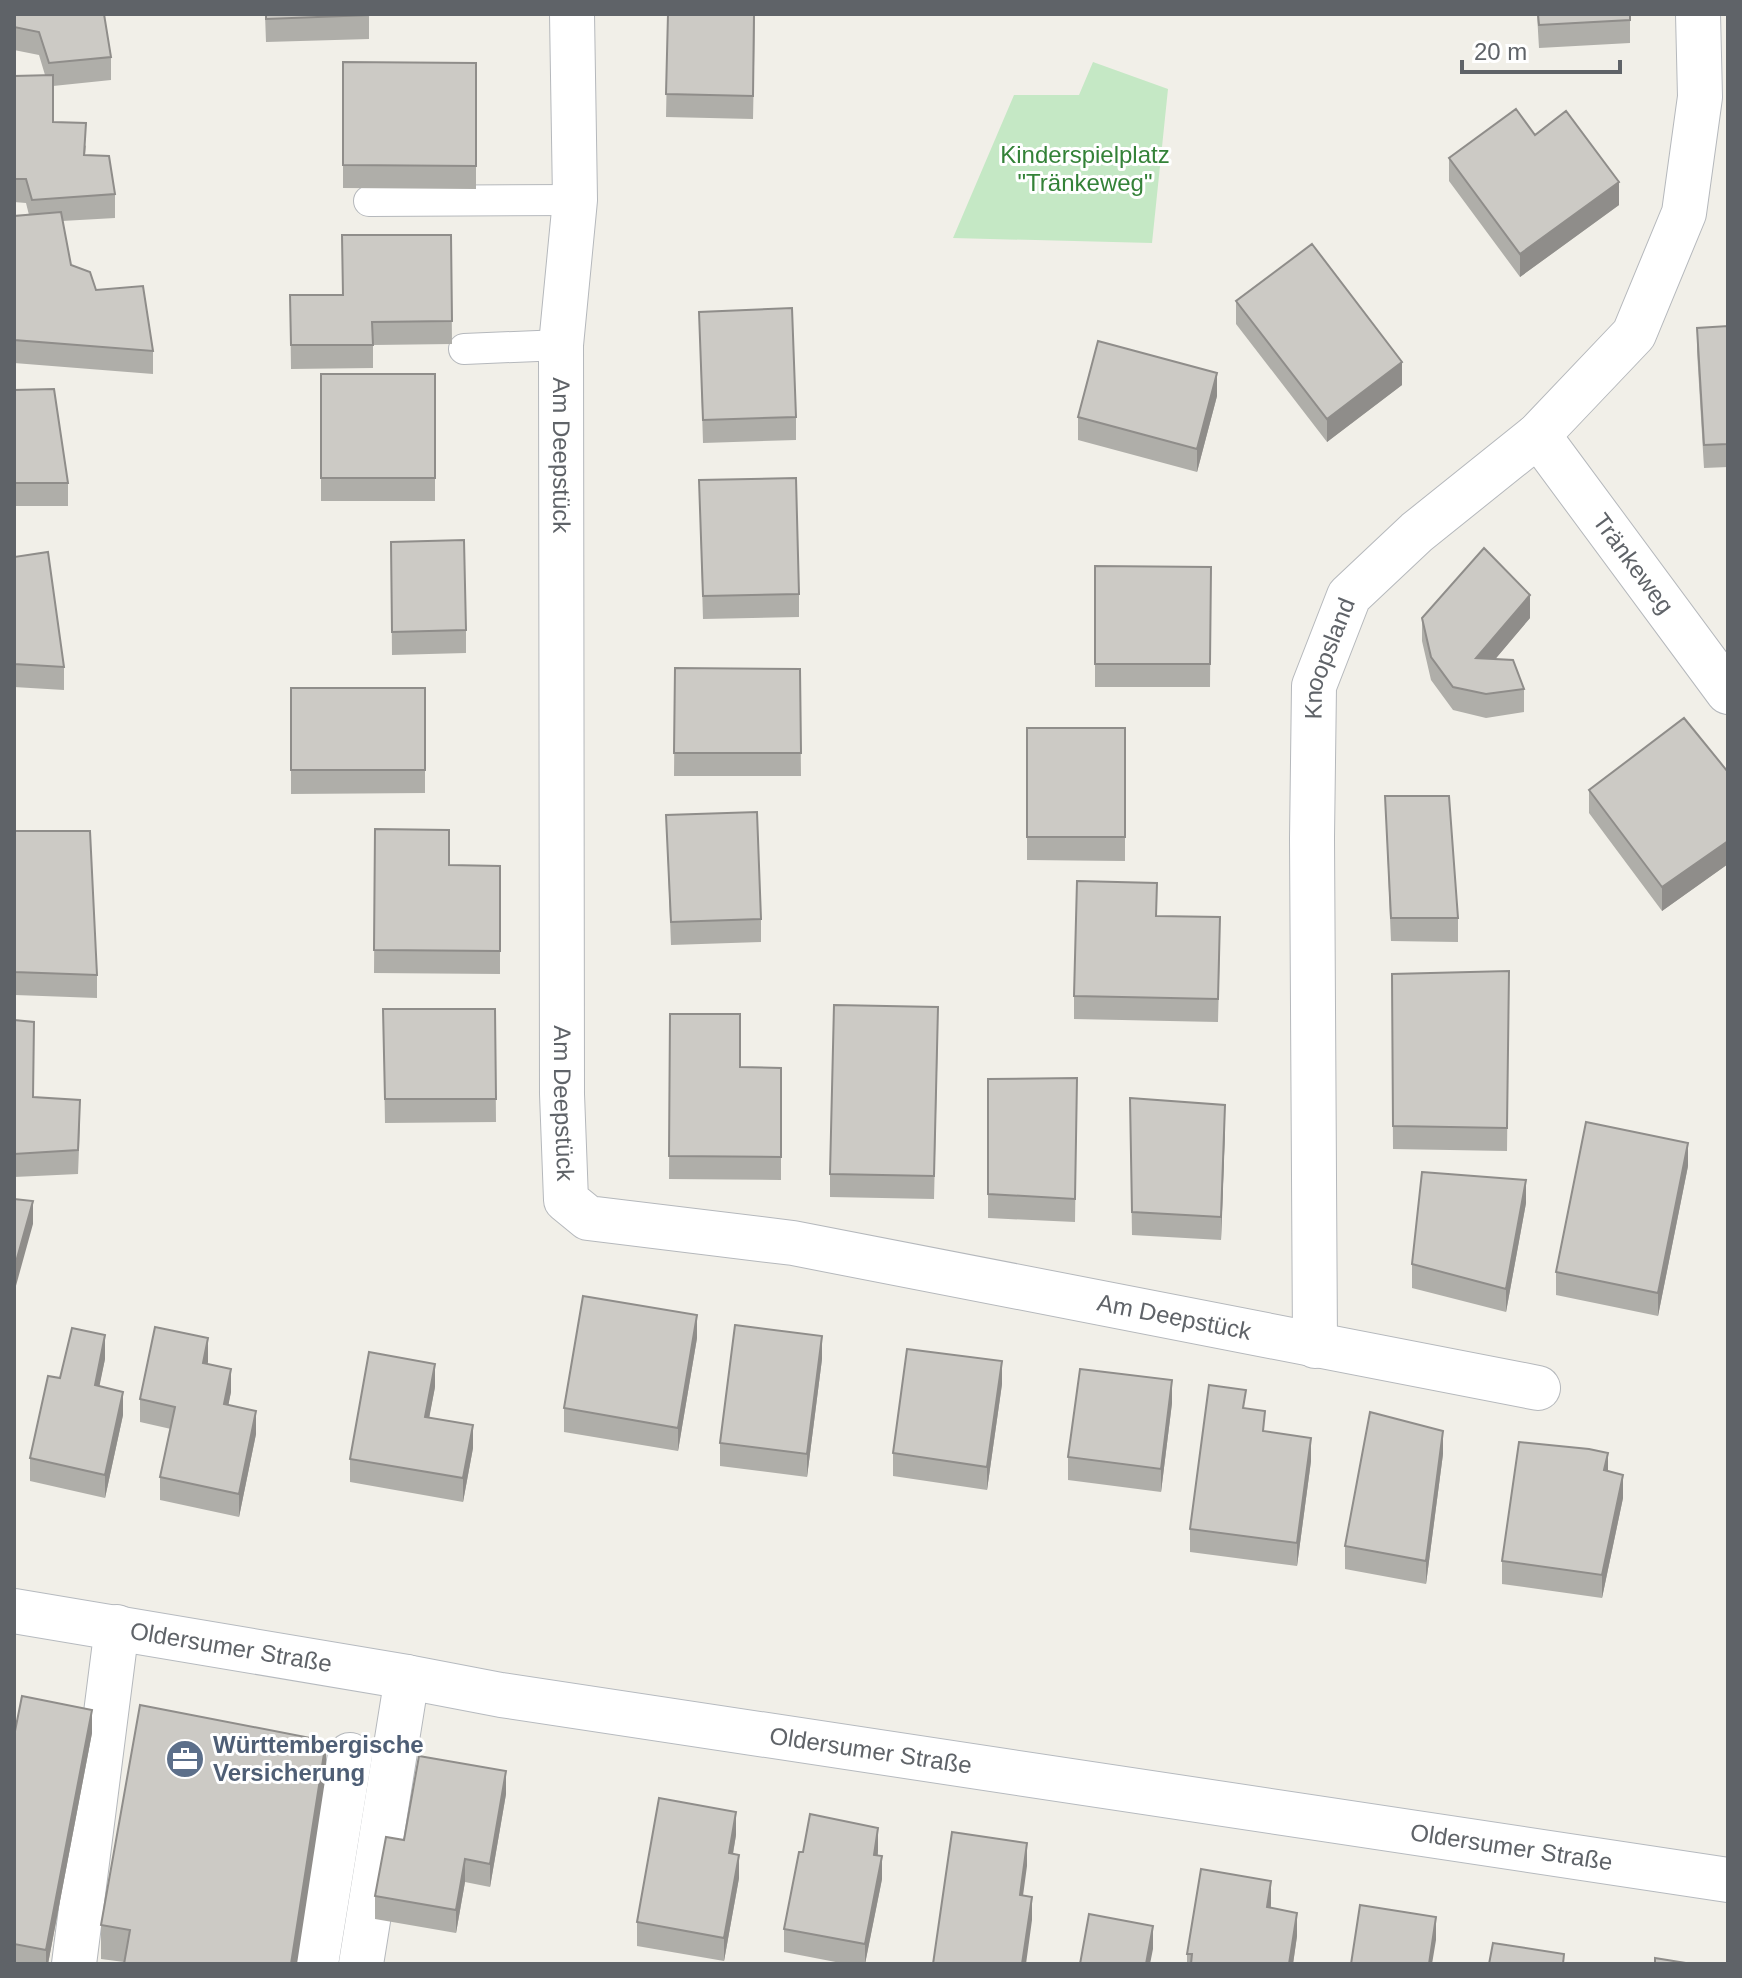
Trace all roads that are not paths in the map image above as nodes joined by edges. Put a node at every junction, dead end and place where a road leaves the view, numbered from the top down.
1 (572, 14) edge
2 (1698, 14) edge
3 (575, 200) junction
4 (369, 201) dead end
5 (561, 345) junction
6 (464, 349) dead end
7 (1538, 435) junction
8 (1728, 692) edge
9 (1315, 1346) junction
10 (1538, 1388) dead end
11 (14, 1611) edge
12 (117, 1627) junction
13 (407, 1677) junction
14 (350, 1755) dead end
15 (1728, 1880) edge
16 (74, 1964) edge
17 (316, 1964) edge
18 (361, 1964) edge

1 - 3 street, Am Deepstück
2 - 7 street, Knoopsland
3 - 4 lane
3 - 5 street, Am Deepstück
5 - 6 lane
5 - 9 street, Am Deepstück
7 - 8 street, Tränkeweg
7 - 9 street, Knoopsland
9 - 10 street, Am Deepstück
11 - 12 street, Oldersumer Straße
12 - 13 street, Oldersumer Straße
12 - 16 street
13 - 15 street, Oldersumer Straße
13 - 18 street
14 - 17 street

